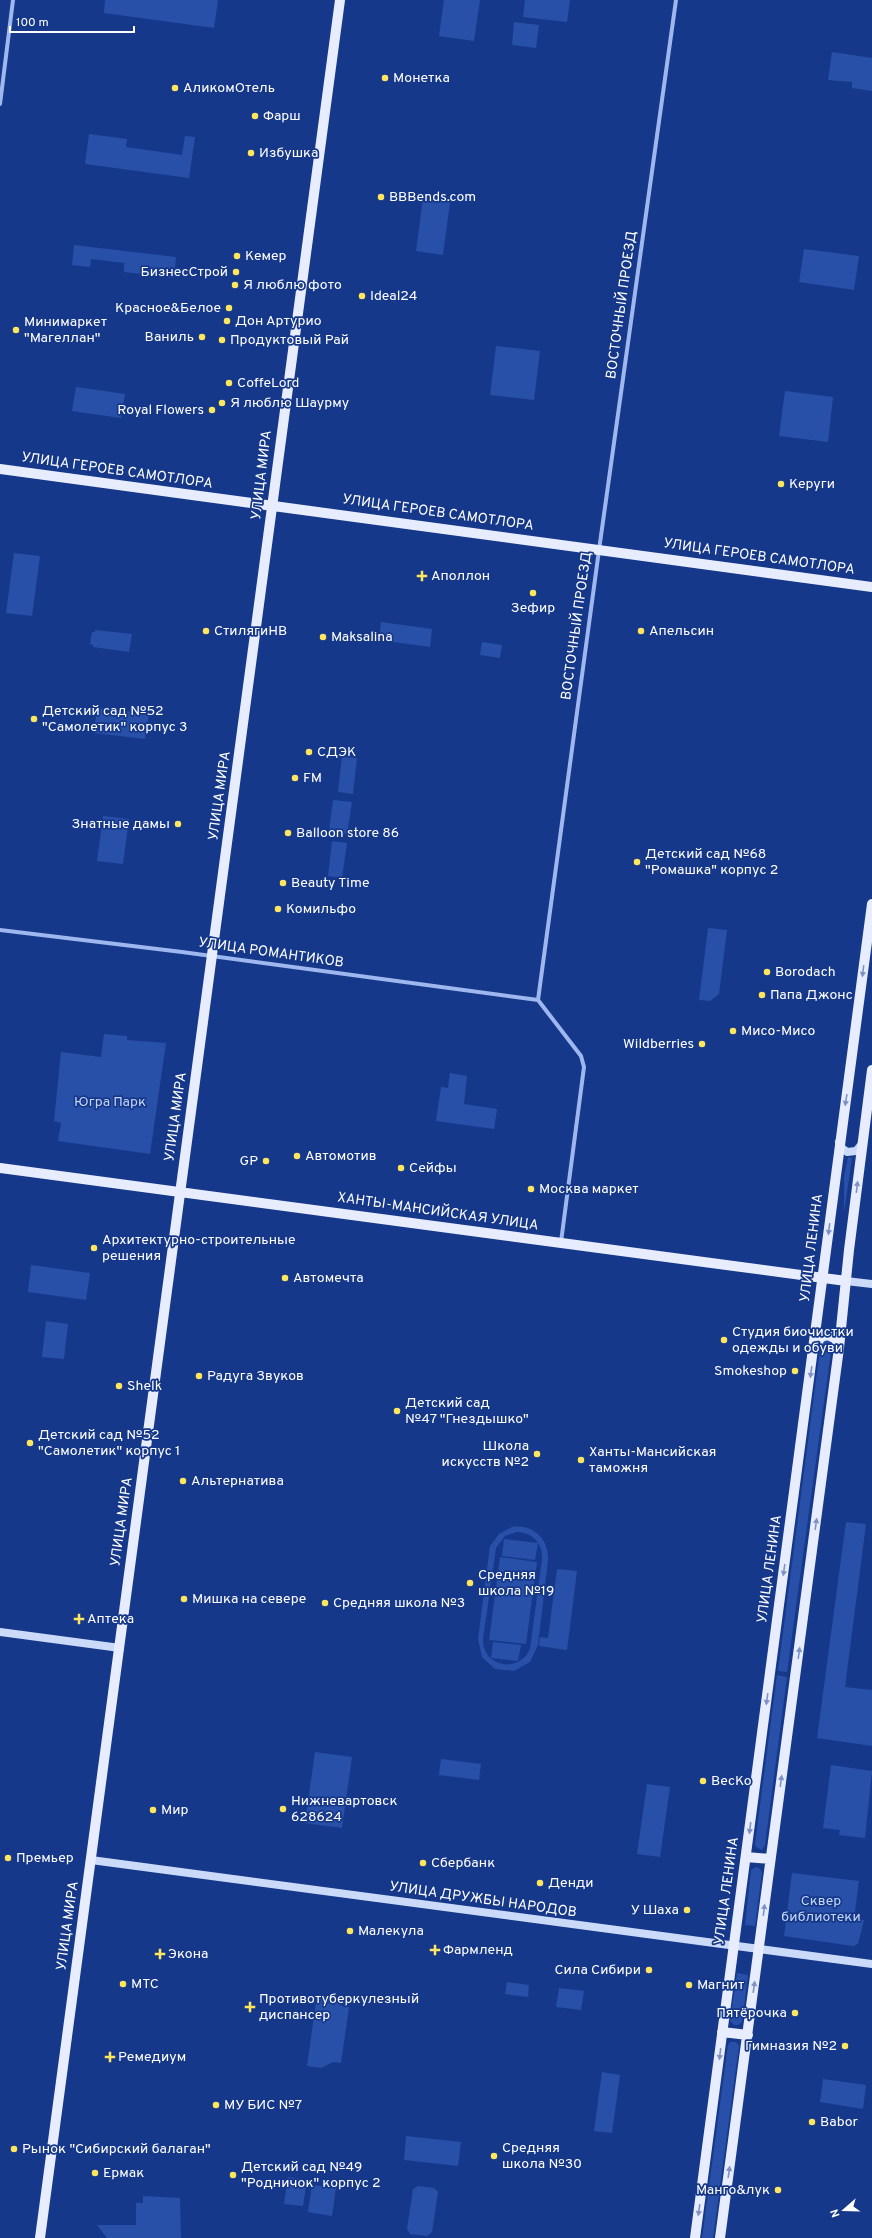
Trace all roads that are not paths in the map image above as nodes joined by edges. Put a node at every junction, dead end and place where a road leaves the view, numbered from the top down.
1 (14, 0) edge
2 (340, 0) edge
3 (676, 0) edge
4 (0, 104) edge
5 (0, 470) edge
6 (272, 506) junction
7 (599, 550) junction
8 (872, 587) edge
9 (872, 904) edge
10 (0, 930) edge
11 (212, 956) junction
12 (538, 1000) junction
13 (872, 1070) edge
14 (839, 1142) junction
15 (862, 1144) junction
16 (0, 1168) edge
17 (180, 1191) junction
18 (561, 1242) junction
19 (823, 1278) junction
20 (846, 1281) junction
21 (872, 1284) edge
22 (814, 1347) junction
23 (839, 1348) junction
24 (0, 1632) edge
25 (120, 1648) junction
26 (746, 1857) junction
27 (770, 1859) junction
28 (91, 1860) junction
29 (734, 1946) junction
30 (760, 1949) junction
31 (872, 1964) edge
32 (722, 2032) junction
33 (748, 2036) junction
34 (40, 2238) edge
35 (695, 2238) edge
36 (720, 2238) edge

1 - 4 street
2 - 6 main road, УЛИЦА МИРА
3 - 7 street, ВОСТОЧНЫЙ ПРОЕЗД
5 - 6 main road, УЛИЦА ГЕРОЕВ САМОТЛОРА
6 - 7 main road, УЛИЦА ГЕРОЕВ САМОТЛОРА
6 - 11 main road, УЛИЦА МИРА
7 - 8 main road, УЛИЦА ГЕРОЕВ САМОТЛОРА
7 - 12 street, ВОСТОЧНЫЙ ПРОЕЗД
9 -> 14 main road, УЛИЦА ЛЕНИНА
10 - 11 street, УЛИЦА РОМАНТИКОВ
11 - 12 street, УЛИЦА РОМАНТИКОВ
11 - 17 main road, УЛИЦА МИРА
12 - 18 street
13 - 15 main road
14 - 15 street
14 -> 19 main road, УЛИЦА ЛЕНИНА
20 -> 15 main road
16 - 17 main road, ХАНТЫ-МАНСИЙСКАЯ УЛИЦА
17 - 18 main road, ХАНТЫ-МАНСИЙСКАЯ УЛИЦА
17 - 25 main road, УЛИЦА МИРА
18 - 19 main road, ХАНТЫ-МАНСИЙСКАЯ УЛИЦА
19 - 20 main road, ХАНТЫ-МАНСИЙСКАЯ УЛИЦА
19 - 22 main road, УЛИЦА ЛЕНИНА
20 - 21 street, ХАНТЫ-МАНСИЙСКАЯ УЛИЦА
20 - 23 main road
22 - 23 main road
22 -> 26 main road, УЛИЦА ЛЕНИНА
27 -> 23 main road
24 - 25 street
25 - 28 main road, УЛИЦА МИРА
26 - 27 main road
26 - 29 main road, УЛИЦА ЛЕНИНА
30 -> 27 main road
28 - 29 street, УЛИЦА ДРУЖБЫ НАРОДОВ
28 - 34 main road, УЛИЦА МИРА
29 - 30 street, УЛИЦА ДРУЖБЫ НАРОДОВ
29 - 32 main road, УЛИЦА ЛЕНИНА
30 - 31 street, УЛИЦА ДРУЖБЫ НАРОДОВ
33 -> 30 main road
32 - 33 main road
32 -> 35 main road, УЛИЦА ЛЕНИНА
36 -> 33 main road

